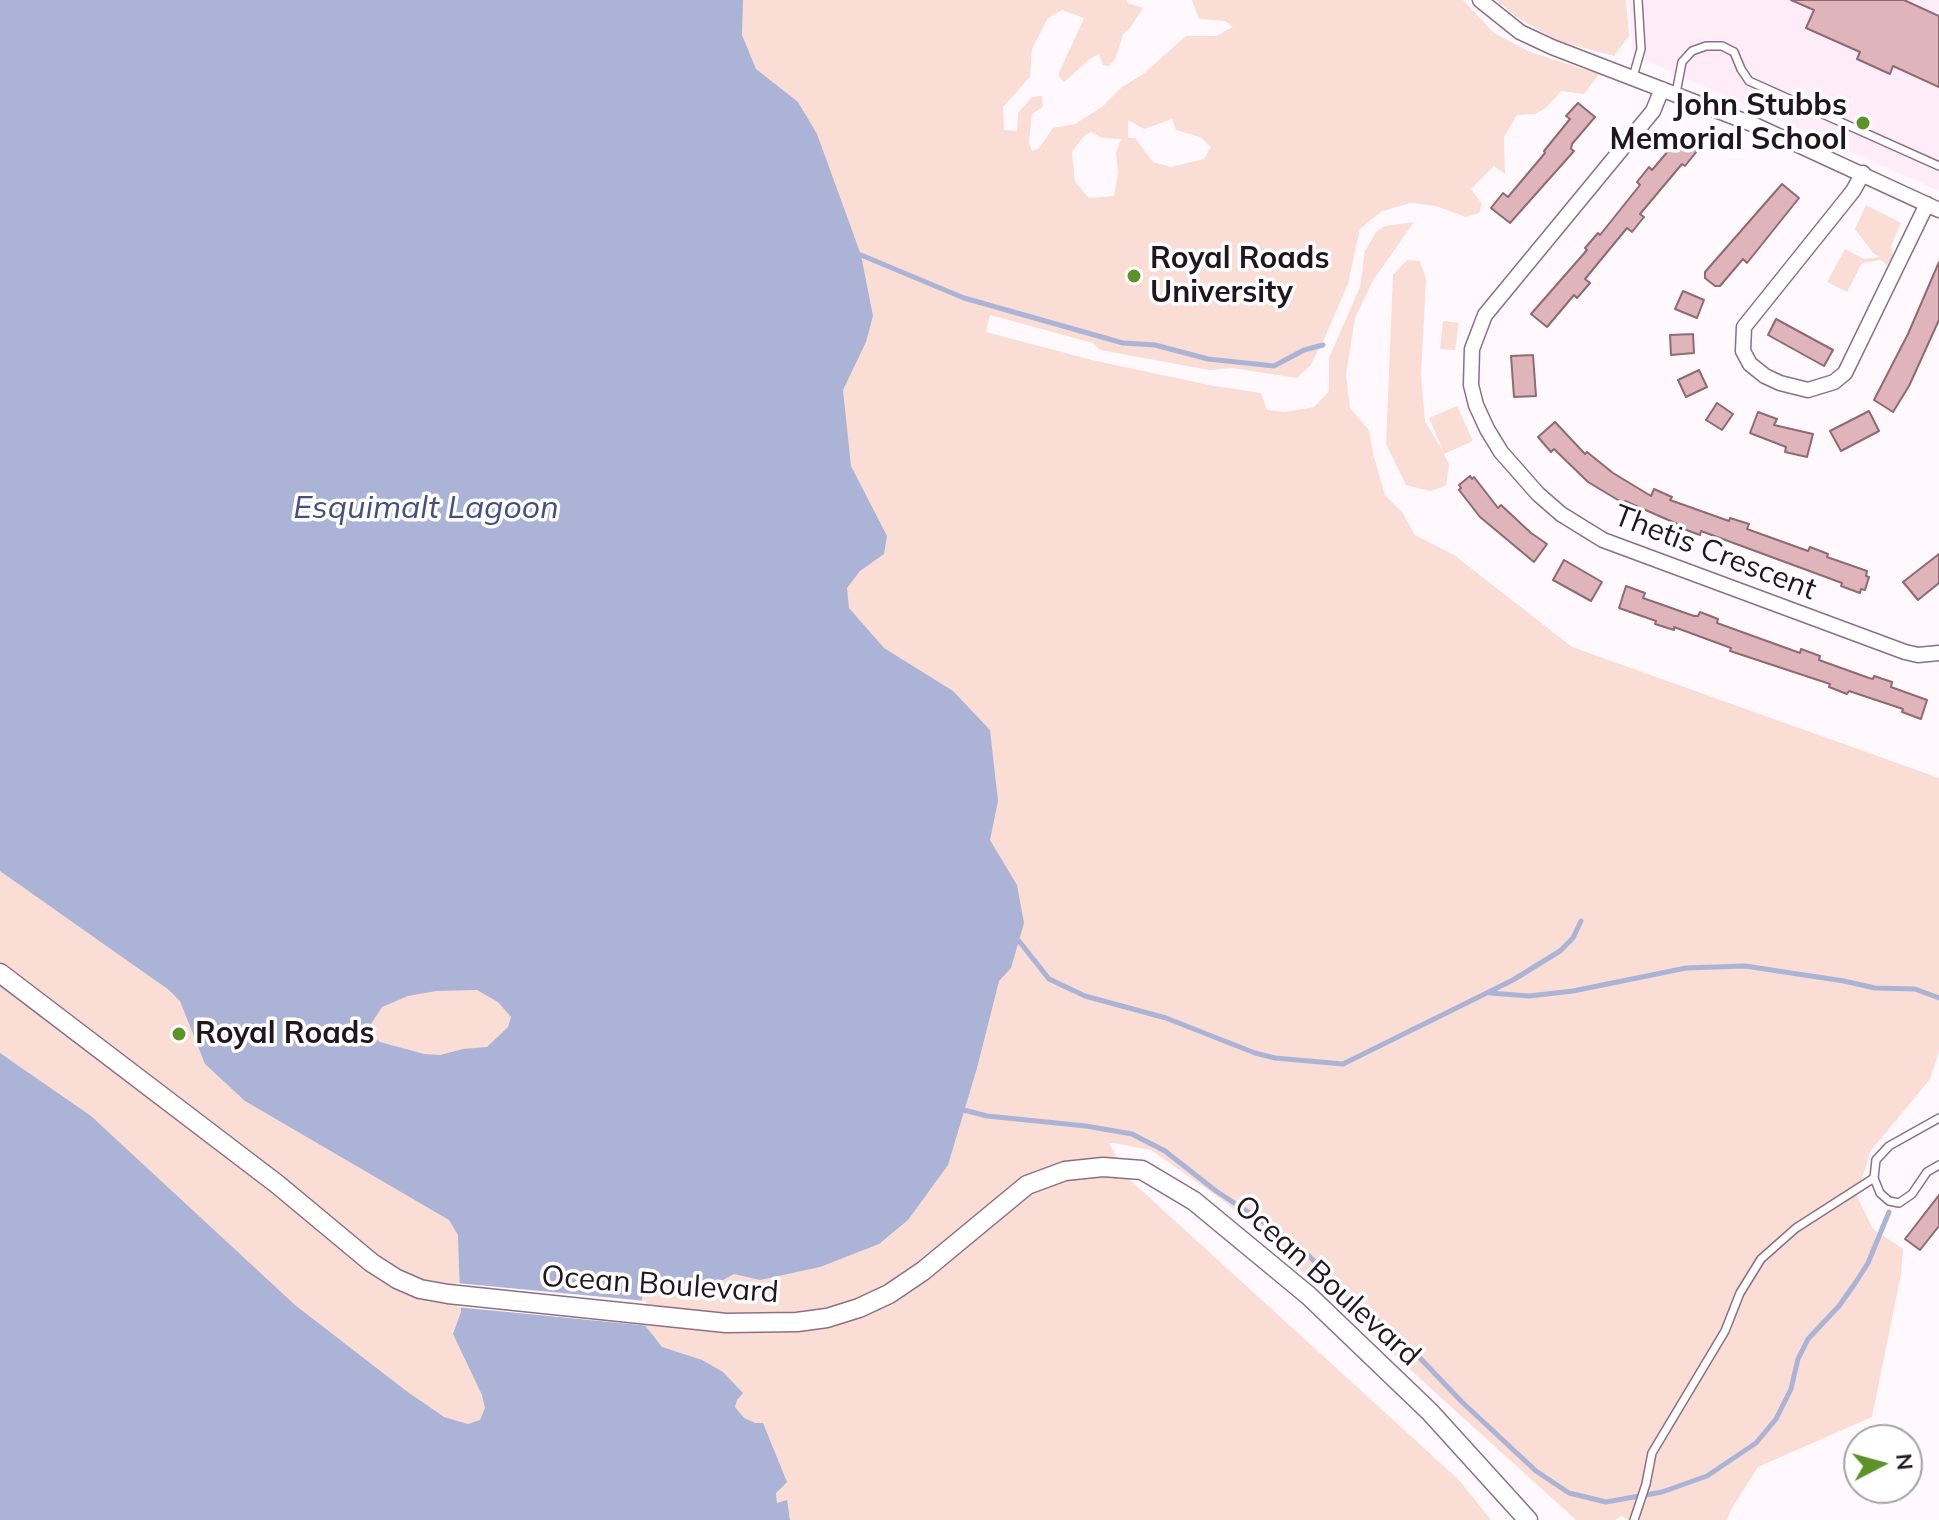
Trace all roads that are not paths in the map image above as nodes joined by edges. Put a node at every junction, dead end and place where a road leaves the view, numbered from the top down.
1 (1480, 0) edge
2 (1638, 0) edge
3 (1633, 77) junction
4 (1669, 91) junction
5 (1939, 166) edge
6 (1863, 173) junction
7 (1933, 207) edge
8 (1939, 653) edge
9 (0, 973) edge
10 (1939, 1118) edge
11 (1939, 1165) edge
12 (1874, 1178) junction
13 (1528, 1520) edge
14 (1634, 1520) edge

1 - 3 street
2 - 3 lane
3 - 4 street
4 - 5 lane
4 - 6 street
4 - 8 street, Thetis Crescent
6 - 7 street
6 - 7 street
9 - 13 street, Ocean Boulevard
10 - 12 lane
11 - 12 lane
12 - 14 lane

